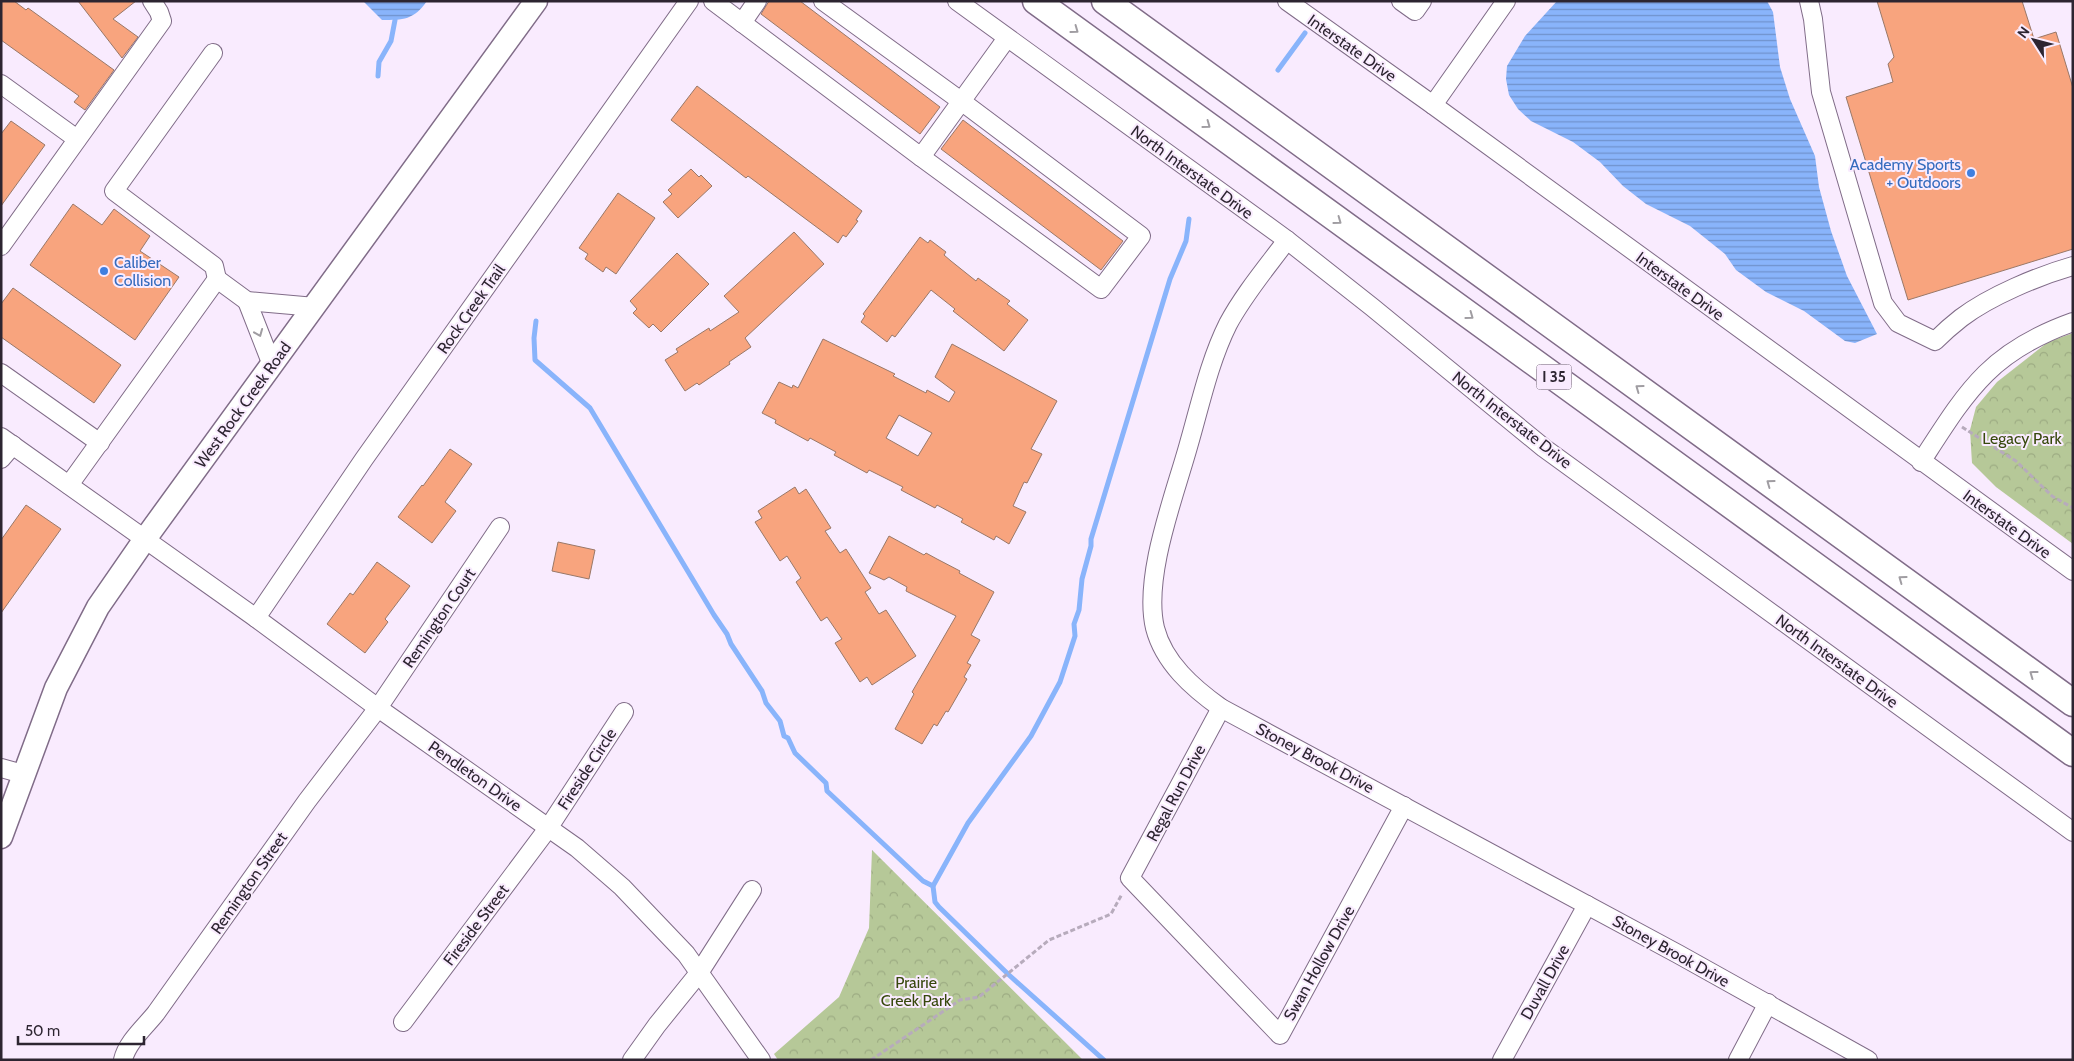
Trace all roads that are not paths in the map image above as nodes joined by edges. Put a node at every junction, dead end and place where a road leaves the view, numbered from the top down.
1 (152, 1) edge
2 (536, 1) edge
3 (689, 1) edge
4 (713, 1) edge
5 (757, 1) edge
6 (823, 1) edge
7 (957, 1) edge
8 (1036, 1) edge
9 (1105, 1) edge
10 (1287, 1) edge
11 (1401, 1) edge
12 (1422, 1) edge
13 (1506, 1) edge
14 (1808, 1) edge
15 (742, 23) junction
16 (1007, 38) junction
17 (213, 53) dead end
18 (1, 84) edge
19 (961, 101) junction
20 (1432, 105) junction
21 (77, 139) junction
22 (921, 158) junction
23 (1287, 240) junction
24 (1, 246) edge
25 (2073, 266) edge
26 (217, 280) junction
27 (247, 301) junction
28 (315, 307) junction
29 (2073, 322) edge
30 (272, 365) junction
31 (1, 373) edge
32 (7, 441) edge
33 (100, 443) junction
34 (1, 459) edge
35 (1921, 462) junction
36 (69, 485) junction
37 (500, 527) dead end
38 (145, 539) junction
39 (2073, 571) edge
40 (256, 618) junction
41 (2073, 703) edge
42 (378, 708) junction
43 (1222, 708) junction
44 (624, 712) dead end
45 (2073, 753) edge
46 (1, 768) edge
47 (23, 774) junction
48 (1404, 806) junction
49 (549, 827) junction
50 (2073, 832) edge
51 (1, 837) edge
52 (1130, 878) joint
53 (752, 890) dead end
54 (1587, 904) junction
55 (700, 973) junction
56 (1768, 1003) junction
57 (403, 1022) dead end
58 (123, 1060) edge
59 (632, 1060) edge
60 (761, 1060) edge
61 (1502, 1060) edge
62 (1738, 1060) edge
63 (1868, 1060) edge

1 - 21 street
2 - 28 main road, West Rock Creek Road
3 - 40 street, Rock Creek Trail
4 - 15 street
5 - 15 street
6 - 19 street
7 - 16 street, North Interstate Drive
8 -> 45 highway, I 35
41 -> 9 highway, I 35
10 - 20 street, Interstate Drive
11 - 12 street
13 - 20 street
14 - 25 street
15 - 22 street
16 - 19 street
16 - 23 street, North Interstate Drive
17 - 26 street
18 - 21 street
19 - 22 street
19 - 22 street
20 - 35 street, Interstate Drive
21 - 24 street
23 - 43 street, Stoney Brook Drive
23 - 50 street, North Interstate Drive
26 - 27 street
26 - 33 street
27 - 28 street
27 -> 30 street
28 - 30 main road, West Rock Creek Road
29 - 35 street
30 - 38 main road, West Rock Creek Road
31 - 33 street
32 - 34 street
32 - 36 street, Pendleton Drive
33 - 36 street
35 - 39 street, Interstate Drive
36 - 38 street, Pendleton Drive
37 - 42 street, Remington Court
38 - 40 street, Pendleton Drive
38 - 47 main road, West Rock Creek Road
40 - 42 street, Pendleton Drive
42 - 49 street, Pendleton Drive
42 - 58 street, Remington Street
43 - 48 street, Stoney Brook Drive
43 - 52 street, Regal Run Drive
44 - 49 street, Fireside Circle
46 - 47 street
47 - 51 main road, West Rock Creek Road
48 - 52 street, Swan Hollow Drive
48 - 54 street, Stoney Brook Drive
49 - 55 street, Pendleton Drive
49 - 57 street, Fireside Street
53 - 55 street
54 - 56 street, Stoney Brook Drive
54 - 61 street, Duvall Drive
55 - 59 street
55 - 60 street, Pendleton Drive
56 - 62 street
56 - 63 street, Stoney Brook Drive

